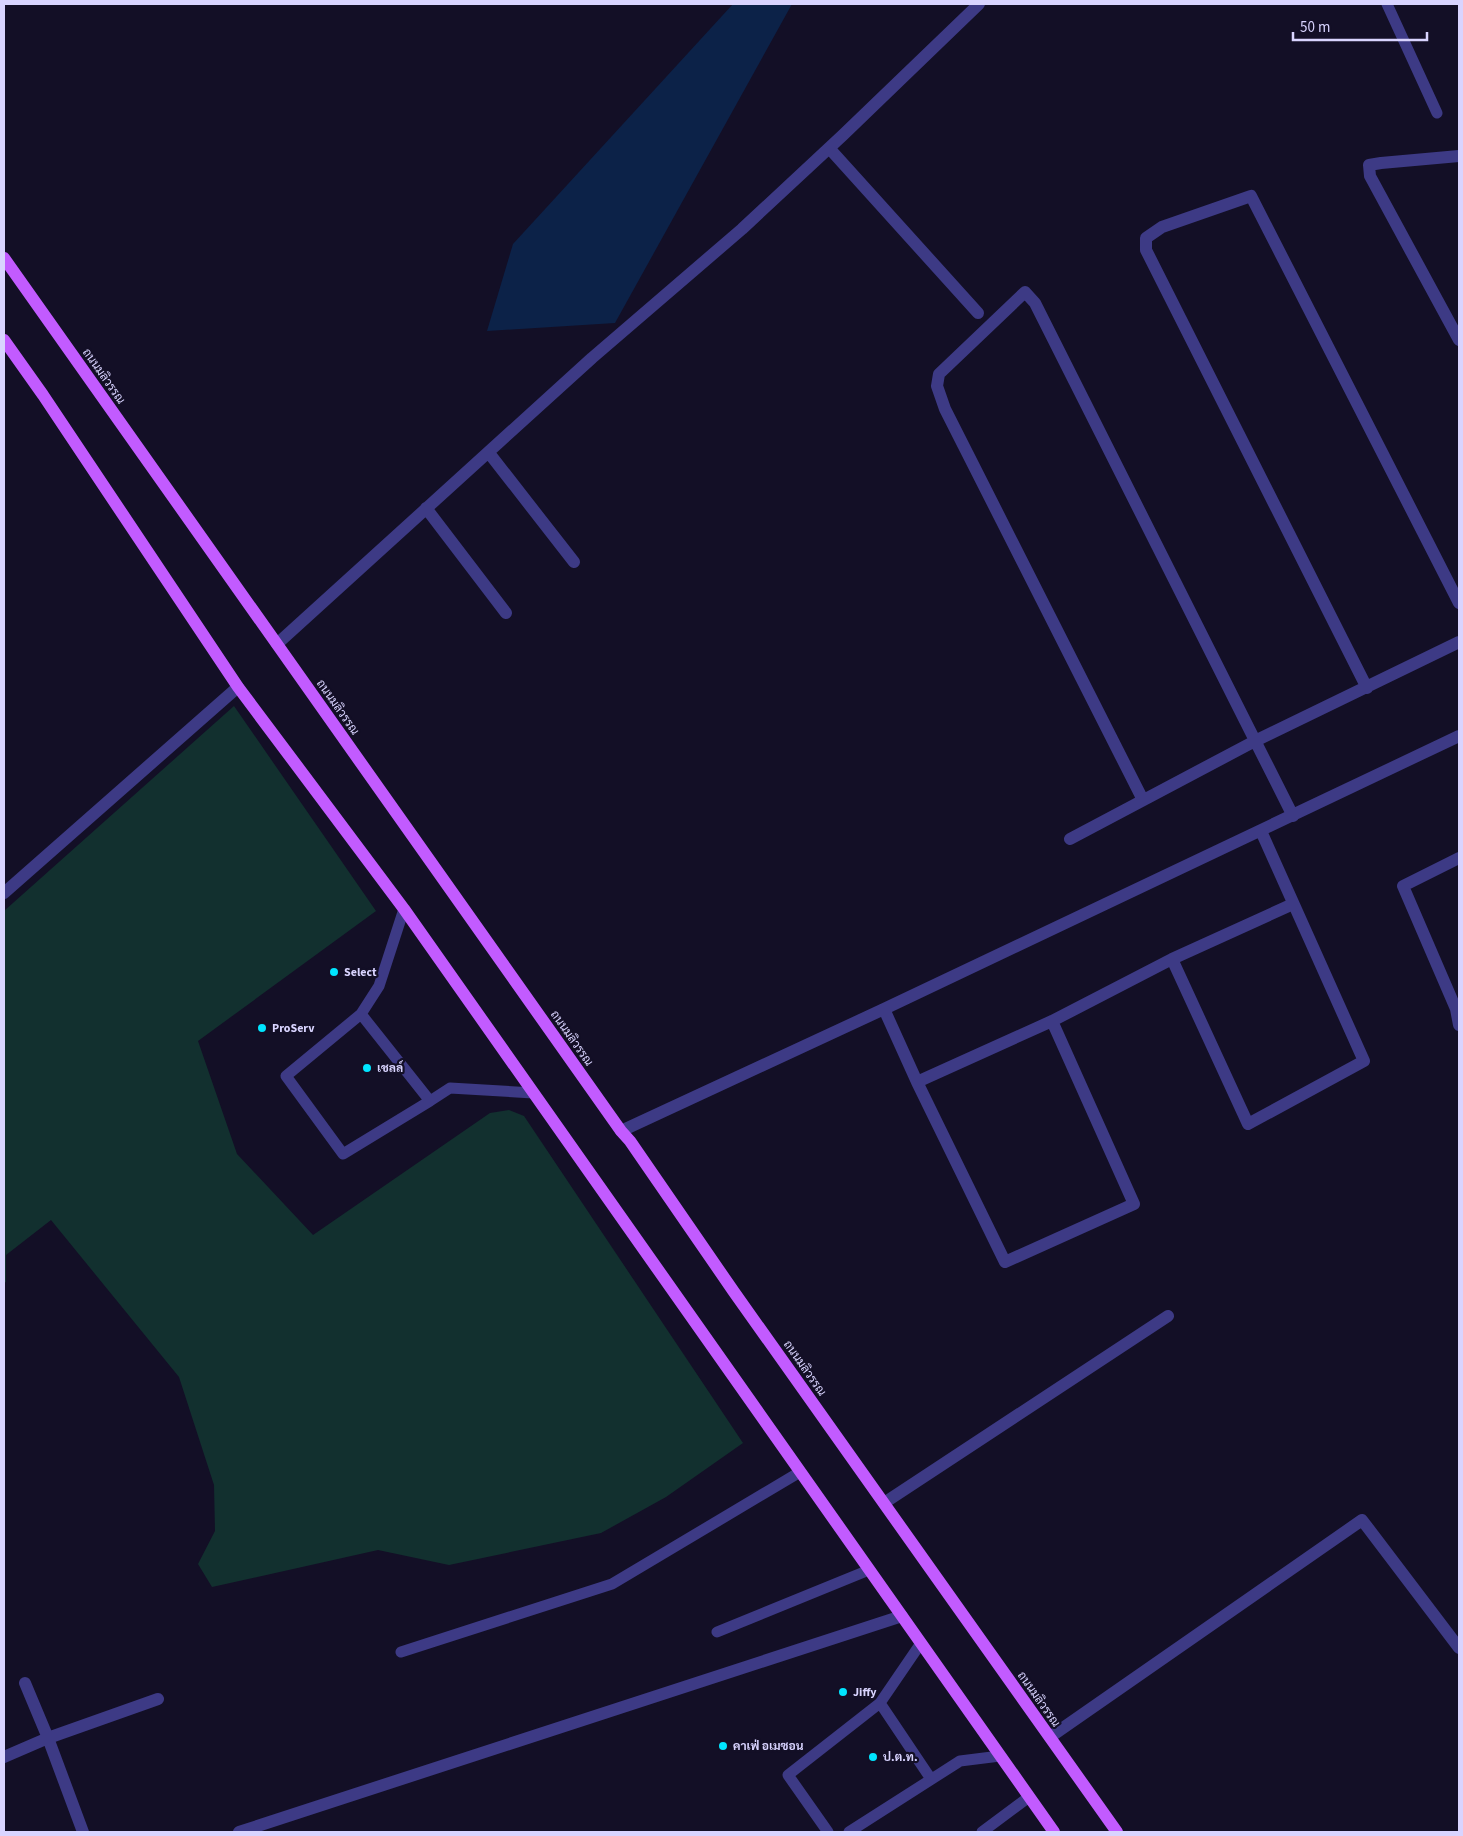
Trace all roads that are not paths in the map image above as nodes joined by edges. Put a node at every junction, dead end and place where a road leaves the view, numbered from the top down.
1 (979, 4) edge
2 (1387, 4) edge
3 (1437, 113) dead end
4 (828, 148) junction
5 (1459, 156) edge
6 (4, 258) edge
7 (978, 312) dead end
8 (4, 340) edge
9 (1459, 340) edge
10 (489, 453) junction
11 (426, 508) junction
12 (574, 562) dead end
13 (1459, 603) edge
14 (506, 613) dead end
15 (1459, 642) edge
16 (276, 644) junction
17 (238, 687) junction
18 (1367, 688) junction
19 (1459, 736) edge
20 (1255, 741) junction
21 (1143, 800) junction
22 (1293, 816) junction
23 (1260, 832) junction
24 (1070, 839) dead end
25 (1459, 858) edge
26 (4, 892) edge
27 (1293, 904) junction
28 (404, 909) junction
29 (1172, 959) junction
30 (884, 1009) junction
31 (361, 1014) junction
32 (1052, 1021) junction
33 (1459, 1025) edge
34 (917, 1082) junction
35 (533, 1093) junction
36 (430, 1101) junction
37 (621, 1131) junction
38 (1168, 1316) dead end
39 (800, 1472) junction
40 (884, 1503) junction
41 (869, 1570) junction
42 (902, 1616) junction
43 (717, 1632) dead end
44 (921, 1643) junction
45 (1459, 1648) edge
46 (400, 1652) dead end
47 (25, 1683) dead end
48 (158, 1699) dead end
49 (880, 1703) junction
50 (1050, 1737) junction
51 (48, 1738) junction
52 (1000, 1756) junction
53 (4, 1757) edge
54 (931, 1778) junction
55 (1029, 1797) junction
56 (83, 1832) edge
57 (239, 1832) edge
58 (828, 1832) edge
59 (849, 1832) edge
60 (982, 1832) edge
61 (1054, 1832) edge
62 (1117, 1832) edge

1 - 4 street
2 - 3 lane
4 - 7 street
4 - 10 street
5 - 9 street
6 - 16 main road, ถนนมลิวรรณ
8 - 17 main road
10 - 11 street
10 - 12 street
11 - 14 street
11 - 16 street
13 - 18 street
15 - 18 street
16 - 37 main road, ถนนมลิวรรณ
17 - 26 street
17 - 28 main road
18 - 20 street
19 - 22 street
20 - 21 street
20 - 21 street
20 - 22 street
21 - 24 street
22 - 23 street
23 - 27 street
23 - 30 street
25 - 33 street
27 - 29 street
27 - 29 street
28 - 31 lane
28 - 35 main road
29 - 32 street
30 - 34 street
30 - 37 street
31 - 36 lane
31 - 36 lane
32 - 34 street
32 - 34 street
35 - 36 lane
35 - 39 main road
37 - 40 main road, ถนนมลิวรรณ
38 - 40 street
39 - 41 main road
39 - 46 lane
40 - 50 main road, ถนนมลิวรรณ
41 - 42 main road
41 - 43 lane
42 - 44 main road
42 - 57 street
44 - 49 lane
44 - 52 main road
45 - 50 street
47 - 51 street
48 - 51 street
49 - 54 lane
49 - 58 lane
50 - 62 main road, ถนนมลิวรรณ
51 - 53 street
51 - 56 street
52 - 54 lane
52 - 55 main road
54 - 59 lane
55 - 60 lane
55 - 61 main road

